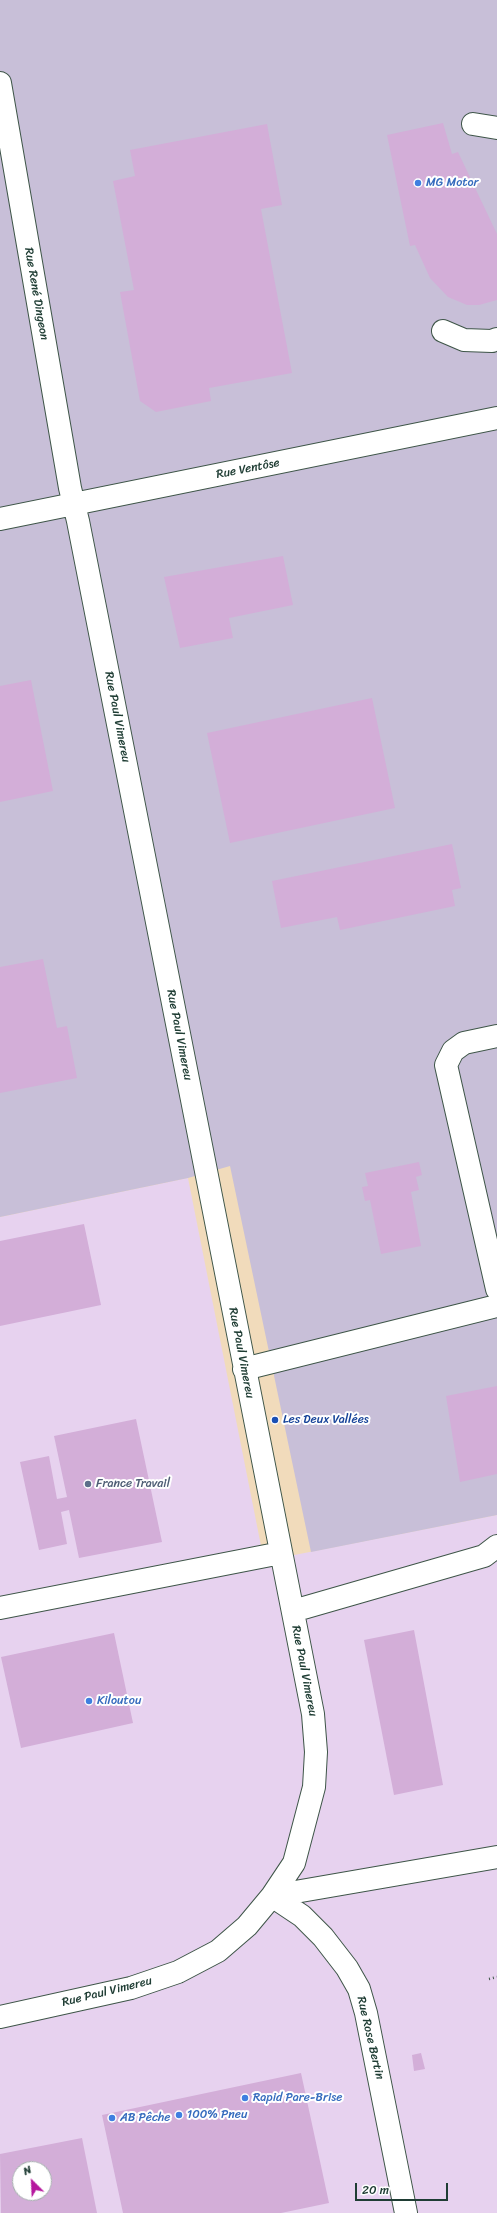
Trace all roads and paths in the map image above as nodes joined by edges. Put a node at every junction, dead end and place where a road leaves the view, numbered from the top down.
1 (0, 83) edge
2 (473, 124) dead end
3 (497, 128) edge
4 (443, 331) dead end
5 (497, 339) edge
6 (497, 418) edge
7 (74, 504) junction
8 (0, 519) edge
9 (497, 1036) edge
10 (497, 1289) edge
11 (497, 1306) edge
12 (244, 1369) junction
13 (497, 1546) edge
14 (281, 1554) junction
15 (0, 1608) edge
16 (293, 1611) junction
17 (497, 1857) edge
18 (272, 1896) junction
19 (497, 1977) edge
20 (489, 1978) dead end
21 (0, 2017) edge
22 (406, 2213) edge

1 - 7 street, Rue René Dingeon
2 - 3 street
4 - 5 street
6 - 7 street, Rue Ventôse
7 - 8 street, Rue Ventôse
7 - 12 street, Rue Paul Vimereu
9 - 10 street
11 - 12 street
12 - 14 street, Rue Paul Vimereu
13 - 16 street
14 - 15 street
14 - 16 street, Rue Paul Vimereu
16 - 18 street, Rue Paul Vimereu
17 - 18 street
18 - 21 street, Rue Paul Vimereu
18 - 22 street, Rue Rose Bertin
19 - 20 path

